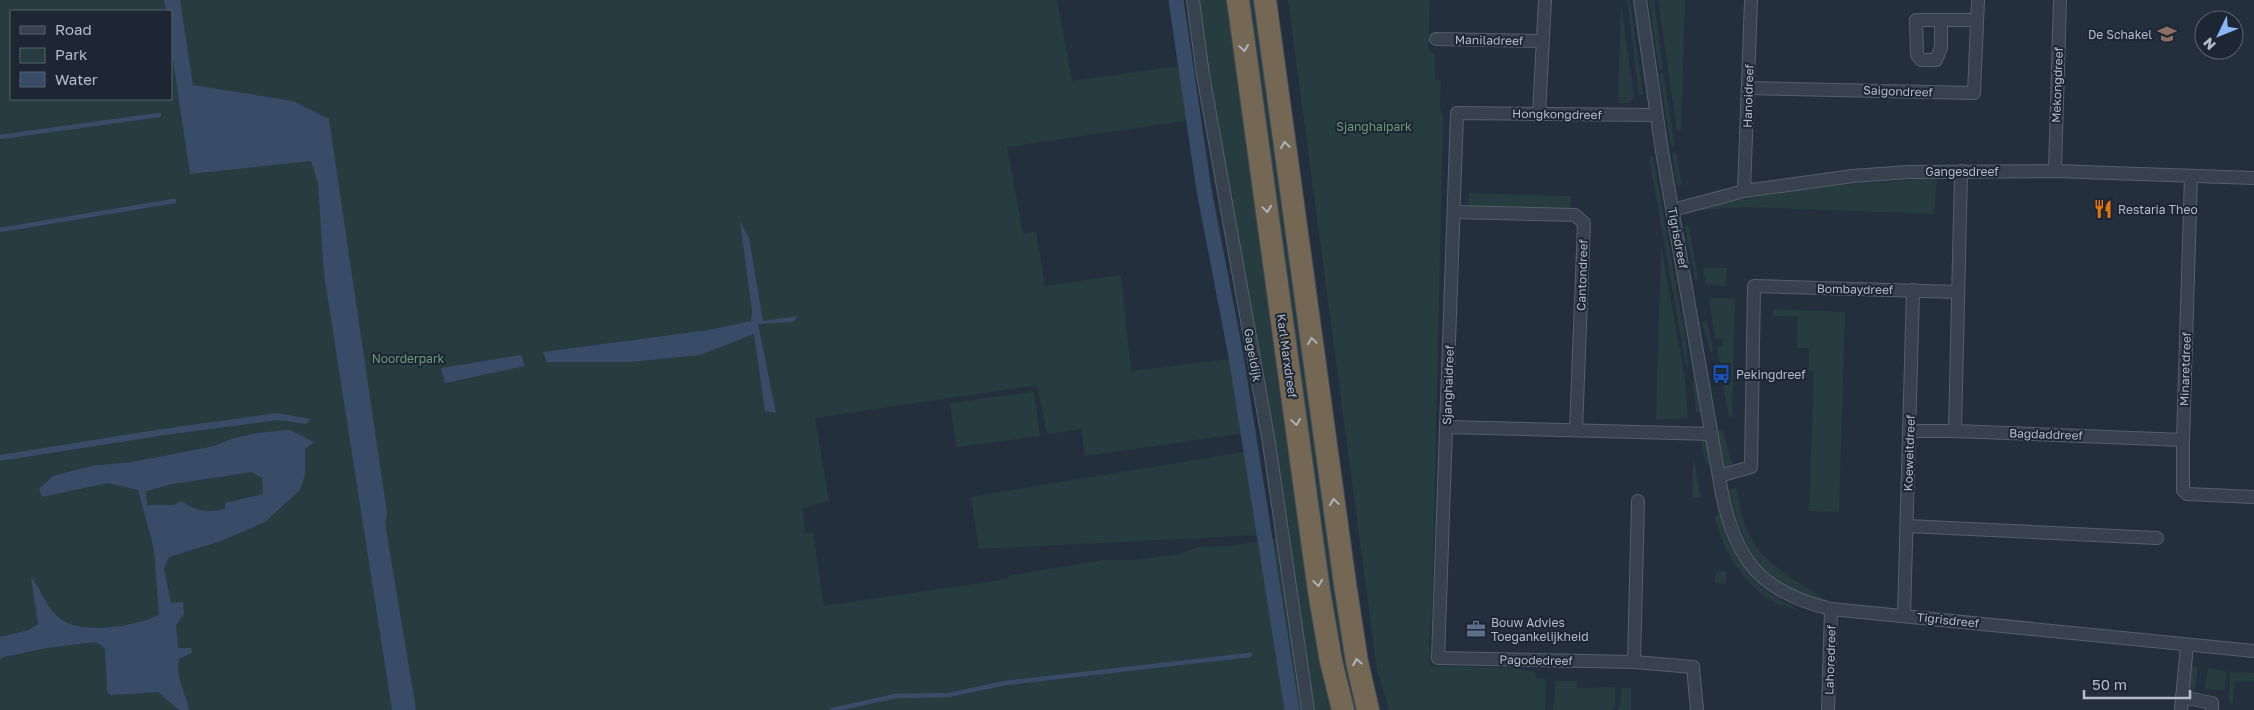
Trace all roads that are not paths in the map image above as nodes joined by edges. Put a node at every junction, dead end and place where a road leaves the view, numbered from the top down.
1 (1193, 0) edge
2 (1238, 0) edge
3 (1266, 0) edge
4 (1544, 0) edge
5 (1640, 0) edge
6 (1751, 0) edge
7 (1978, 0) edge
8 (2060, 0) edge
9 (1941, 20) dead end
10 (1977, 20) junction
11 (1436, 39) dead end
12 (1542, 42) junction
13 (1749, 88) junction
14 (1457, 112) joint
15 (1539, 114) junction
16 (1656, 115) junction
17 (1961, 171) junction
18 (2055, 171) junction
19 (2191, 176) junction
20 (2254, 178) edge
21 (1744, 191) junction
22 (1673, 210) junction
23 (1454, 212) junction
24 (1913, 290) junction
25 (1957, 292) junction
26 (1447, 427) junction
27 (1576, 430) junction
28 (1910, 431) junction
29 (1955, 431) junction
30 (1712, 434) junction
31 (2183, 440) junction
32 (1719, 476) junction
33 (2254, 497) edge
34 (1638, 501) dead end
35 (1907, 526) junction
36 (2157, 538) dead end
37 (1831, 609) junction
38 (1904, 615) junction
39 (2187, 644) junction
40 (2254, 651) edge
41 (1438, 658) joint
42 (1634, 662) junction
43 (2182, 704) edge
44 (1308, 710) edge
45 (1343, 710) edge
46 (1368, 710) edge
47 (1697, 710) edge
48 (1828, 710) edge
49 (2212, 710) edge

1 - 44 street, Gageldijk
2 -> 45 highway, Karl Marxdreef
46 -> 3 highway
4 - 12 street
5 - 16 street, Tigrisdreef
6 - 13 street, Hanoidreef
7 - 10 street, Saigondreef
8 - 18 street, Mekongdreef
9 - 10 street
10 - 13 street, Saigondreef
11 - 12 street, Maniladreef
12 - 15 street
13 - 21 street, Hanoidreef
14 - 15 street, Hongkongdreef
14 - 23 street, Sjanghaidreef
15 - 16 street, Hongkongdreef
16 - 22 street, Tigrisdreef
17 - 18 street, Gangesdreef
17 - 21 street, Gangesdreef
17 - 25 street
18 - 19 street, Gangesdreef
19 - 20 street, Gangesdreef
19 - 31 street, Minaretdreef
21 - 22 street, Gangesdreef
22 - 30 street, Tigrisdreef
23 - 26 street, Sjanghaidreef
23 - 27 street, Cantondreef
24 - 25 street, Bombaydreef
24 - 28 street, Koeweitdreef
24 - 32 street, Bombaydreef
25 - 29 street
26 - 27 street
26 - 41 street, Sjanghaidreef
27 - 30 street
28 - 29 street, Bagdaddreef
28 - 35 street, Koeweitdreef
29 - 31 street, Bagdaddreef
30 - 32 street, Tigrisdreef
31 - 33 street, Minaretdreef
32 - 37 street, Tigrisdreef
34 - 42 street
35 - 36 street
35 - 38 street, Koeweitdreef
37 - 38 street, Tigrisdreef
37 - 48 street, Lahoredreef
38 - 39 street, Tigrisdreef
39 - 40 street, Tigrisdreef
39 - 43 street
41 - 42 street, Pagodedreef
42 - 47 street, Pagodedreef
43 - 49 street

